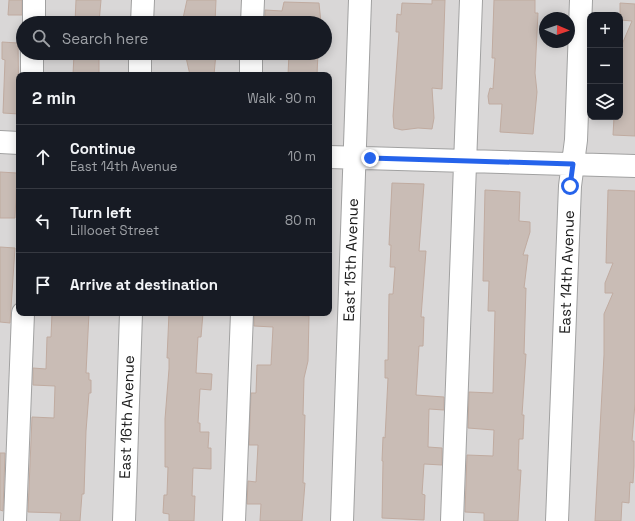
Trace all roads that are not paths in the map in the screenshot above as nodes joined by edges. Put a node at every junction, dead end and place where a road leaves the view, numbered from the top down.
1 (34, 0) edge
2 (142, 0) edge
3 (253, 0) edge
4 (360, 0) edge
5 (471, 0) edge
6 (581, 0) edge
7 (34, 16) edge
8 (142, 16) edge
9 (252, 16) edge
10 (32, 60) edge
11 (140, 60) edge
12 (251, 60) edge
13 (32, 72) edge
14 (140, 72) edge
15 (250, 72) edge
16 (0, 142) edge
17 (16, 143) edge
18 (332, 157) edge
19 (354, 158) junction
20 (465, 161) junction
21 (573, 164) junction
22 (635, 166) edge
23 (23, 316) edge
24 (131, 316) edge
25 (242, 316) edge
26 (15, 521) edge
27 (124, 521) edge
28 (234, 521) edge
29 (342, 521) edge
30 (452, 521) edge
31 (558, 521) edge

1 - 7 street
2 - 8 street
3 - 9 street
4 - 19 street, East 15th Avenue
5 - 20 street
6 - 21 street, East 14th Avenue
10 - 13 street
11 - 14 street
12 - 15 street
16 - 17 street
18 - 19 street
19 - 20 street
19 - 29 street, East 15th Avenue
20 - 21 street
20 - 30 street
21 - 22 street
21 - 31 street, East 14th Avenue
23 - 26 street
24 - 27 street, East 16th Avenue
25 - 28 street

